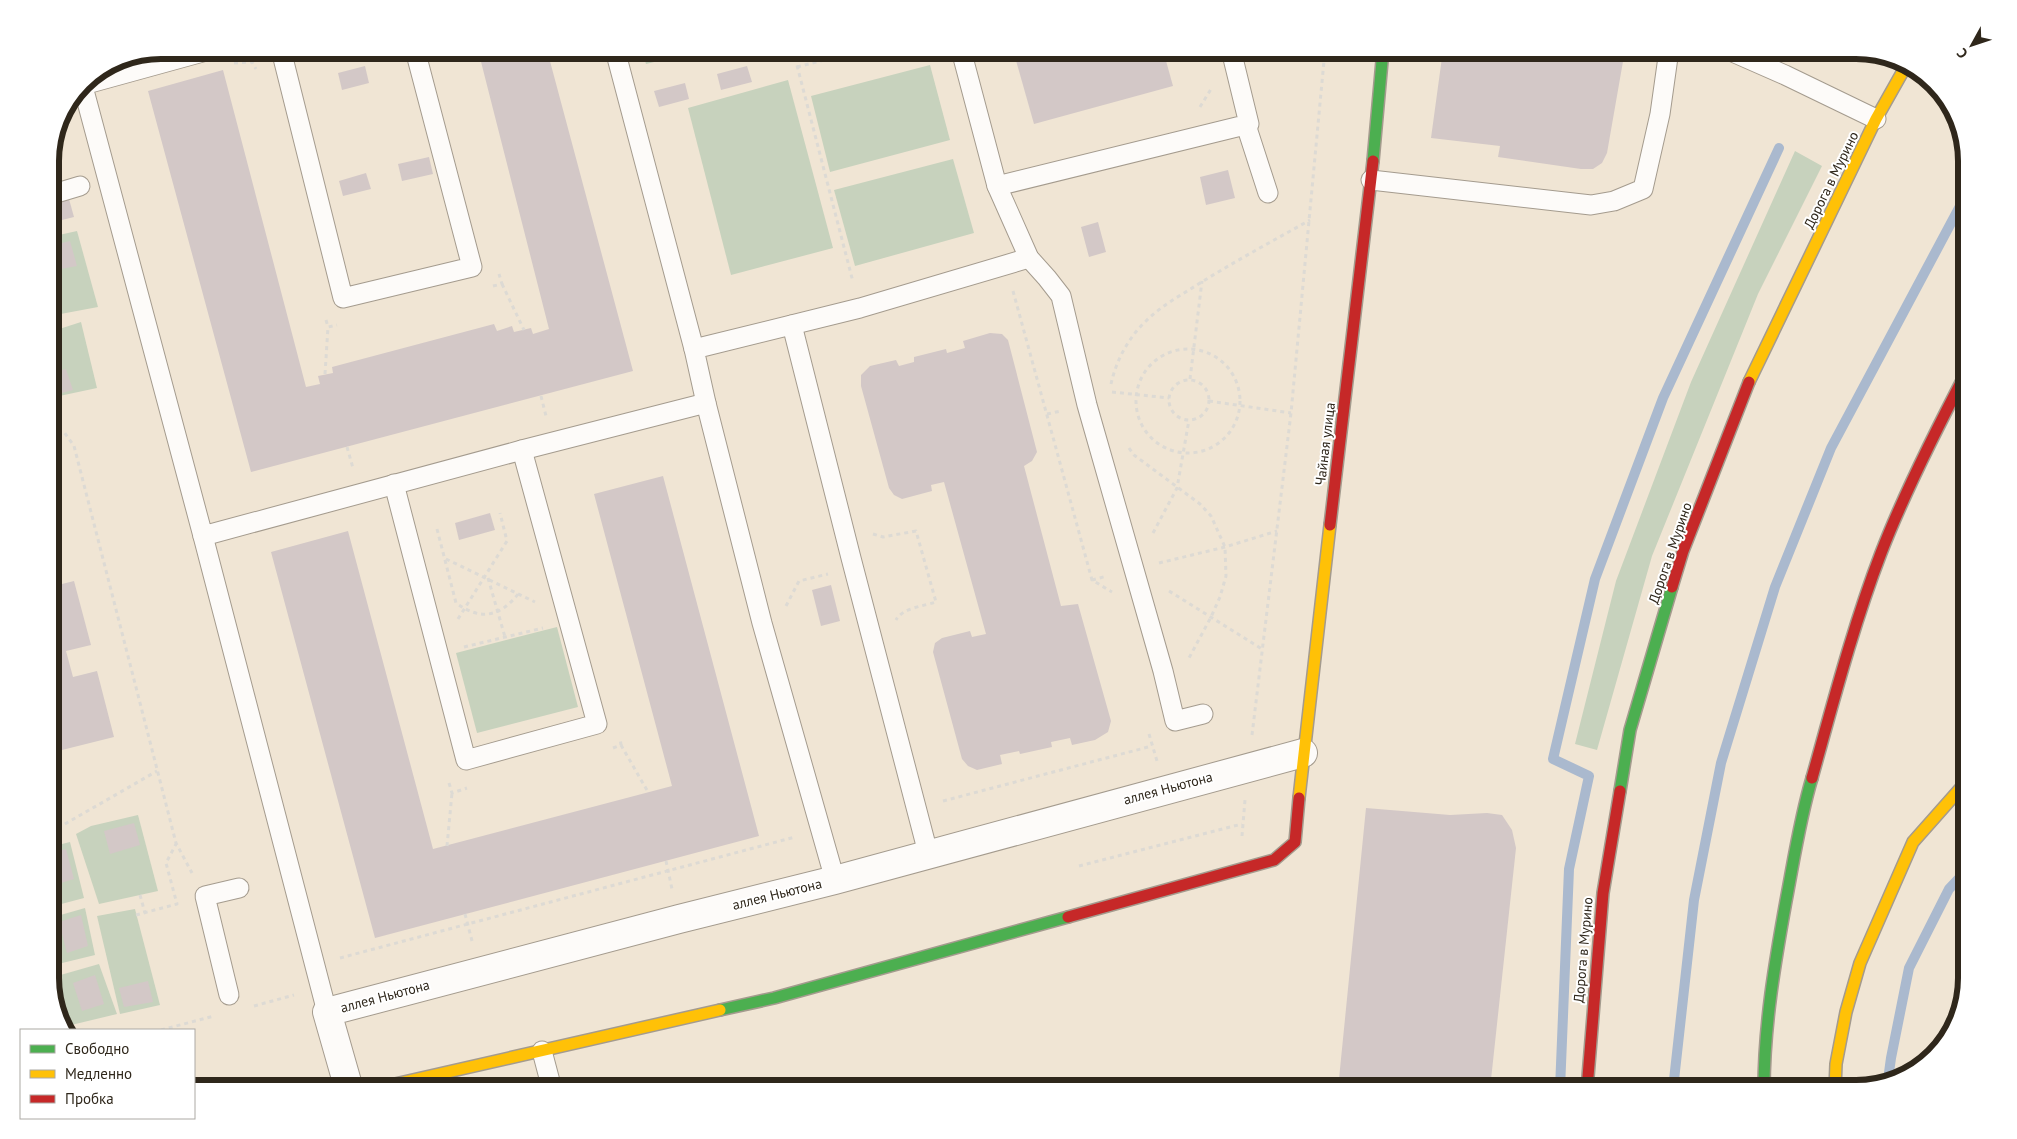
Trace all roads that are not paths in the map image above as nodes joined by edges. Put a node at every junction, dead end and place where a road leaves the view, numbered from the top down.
1 (176, 59) edge
2 (283, 59) edge
3 (417, 59) edge
4 (617, 59) edge
5 (964, 59) edge
6 (1233, 59) edge
7 (1382, 59) edge
8 (1668, 59) edge
9 (1749, 59) edge
10 (1903, 70) edge
11 (100, 80) edge
12 (85, 93) edge
13 (1876, 119) junction
14 (1246, 125) junction
15 (1371, 180) junction
16 (80, 186) dead end
17 (997, 186) junction
18 (59, 192) edge
19 (1268, 193) dead end
20 (1029, 258) junction
21 (792, 325) junction
22 (694, 349) junction
23 (1958, 389) edge
24 (706, 403) junction
25 (522, 450) junction
26 (394, 484) junction
27 (204, 536) junction
28 (1203, 714) dead end
29 (1303, 753) junction
30 (1958, 791) edge
31 (928, 854) junction
32 (835, 880) junction
33 (239, 888) dead end
34 (229, 995) dead end
35 (327, 1012) junction
36 (542, 1051) junction
37 (346, 1080) edge
38 (412, 1080) edge
39 (550, 1080) edge
40 (1588, 1080) edge
41 (1764, 1080) edge
42 (1835, 1080) edge

1 - 11 lane
2 - 3 lane
4 - 22 lane
5 - 17 lane
6 - 14 lane
7 - 15 street, Чайная улица
8 - 15 lane
9 - 13 lane
10 - 13 street, Дорога в Мурино
12 - 27 lane
13 - 40 street, Дорога в Мурино
14 - 17 lane
14 - 19 lane
15 - 29 street, Чайная улица
16 - 18 lane
17 - 20 lane
20 - 21 lane
20 - 28 lane
21 - 22 lane
21 - 31 lane
22 - 24 lane
23 - 41 street
24 - 25 lane
24 - 32 lane
25 - 26 lane
25 - 26 lane
26 - 27 lane
27 - 35 lane
29 - 31 street, аллея Ньютона
29 - 36 street, Чайная улица
30 - 42 street
31 - 32 street, аллея Ньютона
32 - 35 street, аллея Ньютона
33 - 34 lane
35 - 37 street, аллея Ньютона
36 - 38 street
36 - 39 lane

